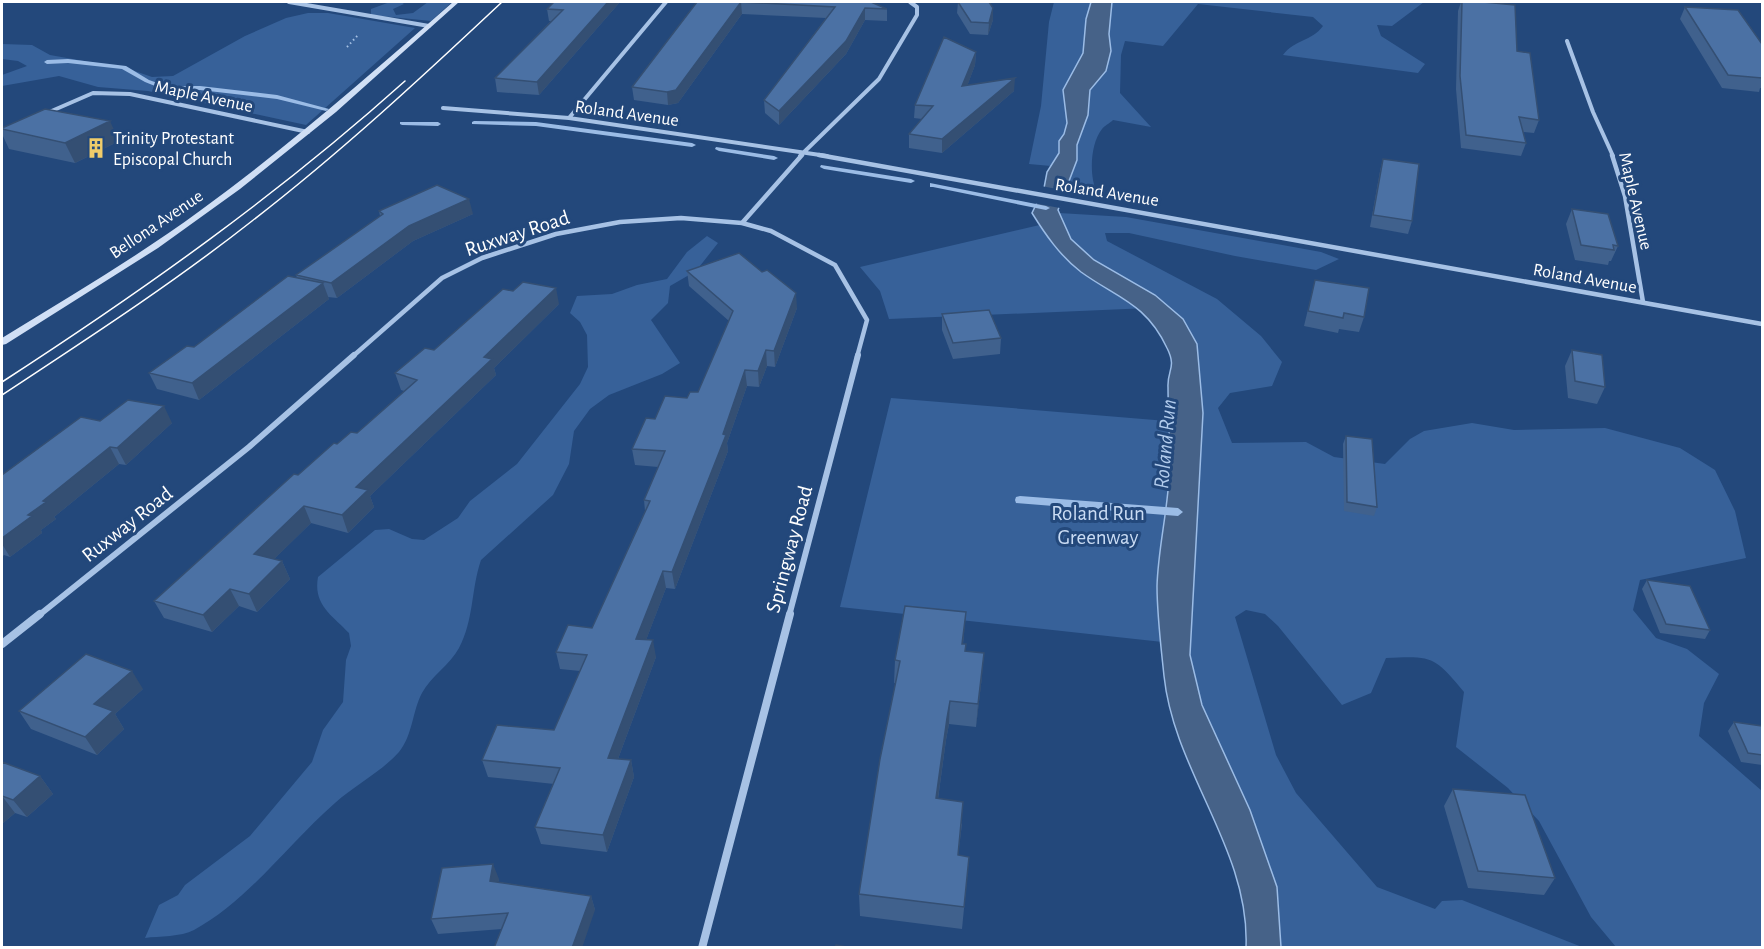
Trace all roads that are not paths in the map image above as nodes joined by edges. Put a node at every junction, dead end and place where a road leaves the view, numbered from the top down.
1 (289, 2) edge
2 (456, 2) edge
3 (666, 2) edge
4 (910, 2) edge
5 (429, 26) junction
6 (1567, 41) dead end
7 (443, 108) dead end
8 (39, 116) edge
9 (569, 118) junction
10 (308, 132) junction
11 (804, 153) junction
12 (742, 224) junction
13 (1643, 302) junction
14 (1762, 324) edge
15 (2, 342) edge
16 (2, 644) edge
17 (702, 948) edge

1 - 5 street
2 - 5 street, Bellona Avenue
3 - 9 street
4 - 11 street
5 - 10 street, Bellona Avenue
6 - 13 street, Maple Avenue
7 - 9 street, Roland Avenue
8 - 10 street, Maple Avenue
9 - 11 street, Roland Avenue
10 - 15 street, Bellona Avenue
11 - 12 street
11 - 13 street, Roland Avenue
12 - 16 street, Ruxway Road
12 - 17 street, Springway Road
13 - 14 street, Roland Avenue

